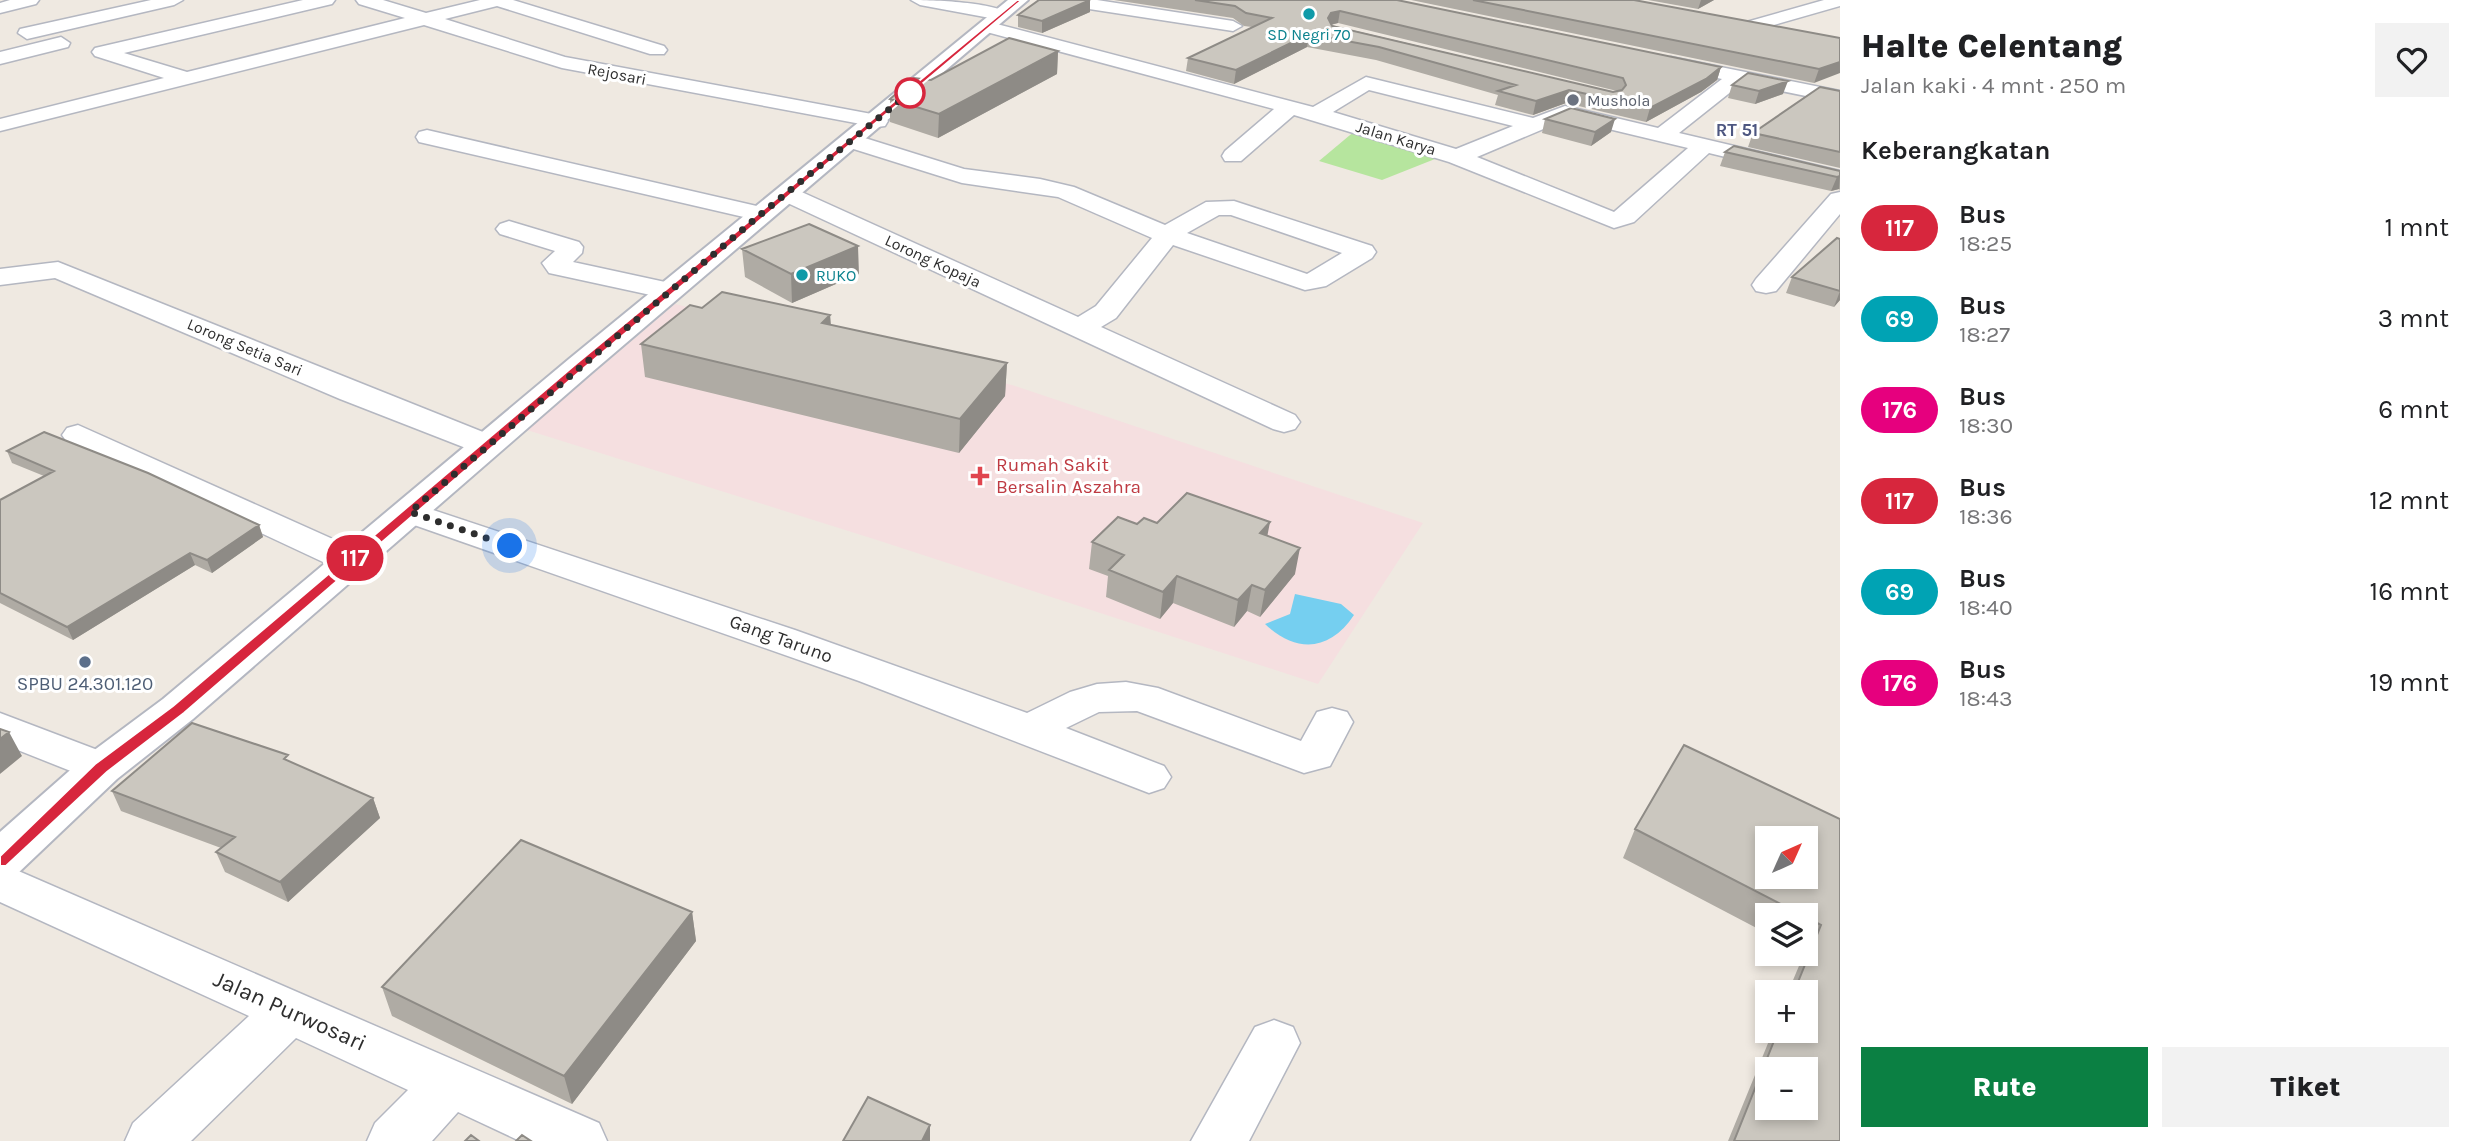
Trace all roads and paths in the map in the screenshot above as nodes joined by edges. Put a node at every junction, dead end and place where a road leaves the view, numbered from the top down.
1 (30, 0) edge
2 (174, 0) edge
3 (326, 0) edge
4 (365, 0) edge
5 (500, 0) edge
6 (920, 0) edge
7 (1063, 0) edge
8 (1840, 1) edge
9 (211, 5) dead end
10 (0, 8) edge
11 (1003, 14) edge
12 (247, 19) junction
13 (421, 20) junction
14 (1725, 22) edge
15 (1233, 26) edge
16 (1749, 27) junction
17 (1788, 34) edge
18 (82, 48) junction
19 (657, 50) dead end
20 (0, 58) edge
21 (1657, 60) edge
22 (1738, 76) junction
23 (184, 77) junction
24 (1840, 97) edge
25 (1290, 107) junction
26 (1661, 109) edge
27 (1316, 114) junction
28 (1686, 114) junction
29 (1532, 124) junction
30 (0, 125) edge
31 (864, 131) junction
32 (1663, 135) junction
33 (427, 137) dead end
34 (1705, 145) junction
35 (1233, 156) dead end
36 (1457, 157) junction
37 (1840, 178) edge
38 (774, 204) junction
39 (1835, 211) edge
40 (509, 229) dead end
41 (1168, 235) junction
42 (2, 279) edge
43 (1766, 285) dead end
44 (669, 291) junction
45 (1079, 328) junction
46 (1284, 422) dead end
47 (78, 435) dead end
48 (488, 445) junction
49 (410, 512) junction
50 (351, 561) junction
51 (1332, 722) dead end
52 (0, 727) edge
53 (1031, 729) junction
54 (101, 768) junction
55 (1149, 777) dead end
56 (0, 861) edge
57 (0, 881) edge
58 (290, 1011) junction
59 (1275, 1043) dead end
60 (450, 1083) junction
61 (153, 1141) edge
62 (394, 1141) edge
63 (579, 1141) edge
64 (1219, 1141) edge

1 - 10 street
2 - 18 street
3 - 12 street
4 - 13 street, Rejosari
5 - 13 street
5 - 19 street
6 - 11 street, Jalan Karya
7 - 15 street
8 - 16 street
9 - 12 street
11 - 25 street, Jalan Karya
11 - 31 street
12 - 18 street
13 - 23 street
13 - 31 street, Rejosari
14 - 16 street
16 - 17 street
18 - 20 street
18 - 23 street
21 - 22 street
22 - 24 street
22 - 28 street
23 - 30 street
25 - 27 street, Jalan Karya
25 - 35 street
26 - 28 street
27 - 29 street
27 - 36 street, Jalan Karya
28 - 32 street
29 - 32 street, Jalan Karya
29 - 36 street, Jalan Karya
31 - 38 street
31 - 41 street, Rejosari
32 - 34 street, Jalan Karya
33 - 38 street, Lorong Kopaja
34 - 36 street
34 - 37 street, Jalan Karya
38 - 44 street
38 - 45 street, Lorong Kopaja
39 - 43 street
40 - 44 street
41 - 41 street, Rejosari
41 - 45 street
42 - 48 street, Lorong Setia Sari
44 - 48 street
45 - 46 street, Lorong Kopaja
47 - 50 street
48 - 49 street
49 - 50 street
49 - 53 street, Gang Taruno
50 - 54 street
51 - 53 street
52 - 54 street
53 - 55 street, Gang Taruno
54 - 56 street
57 - 58 street, Jalan Purwosari
58 - 60 street, Jalan Purwosari
58 - 61 street
59 - 64 street
60 - 62 street
60 - 63 street, Jalan Purwosari

